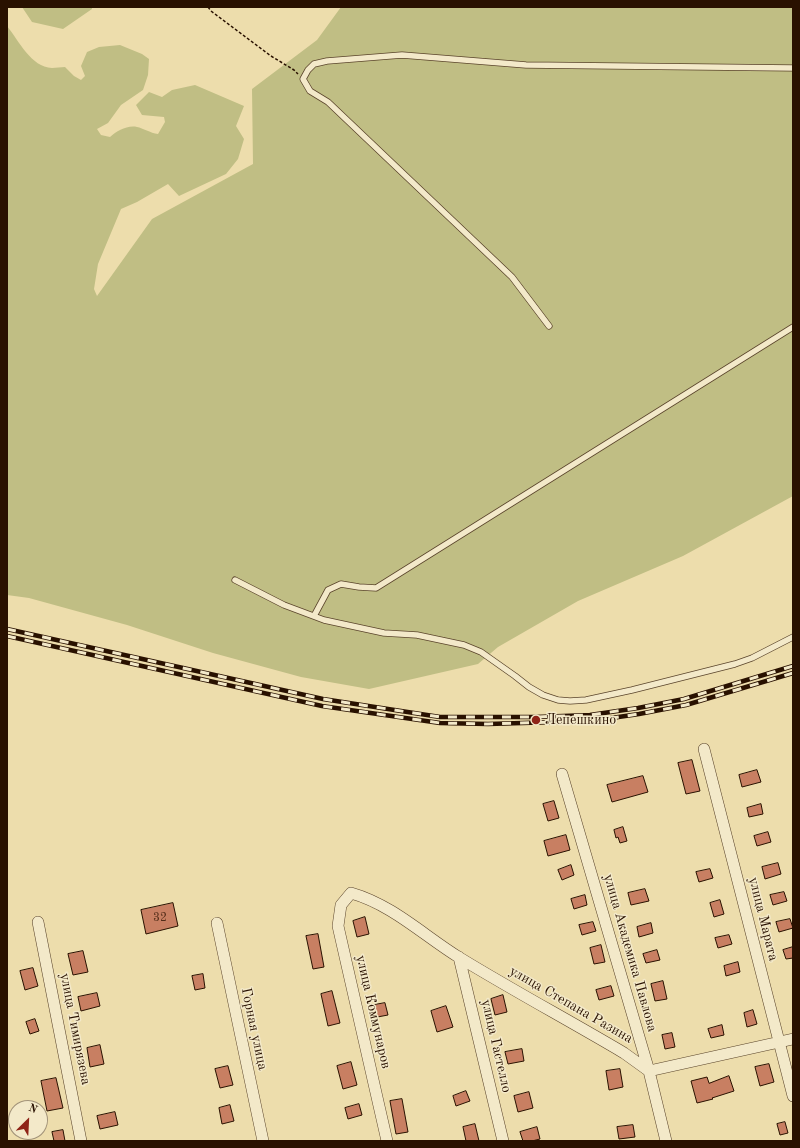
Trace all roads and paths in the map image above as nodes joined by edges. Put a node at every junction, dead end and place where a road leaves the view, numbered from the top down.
1 (208, 7) edge
2 (793, 68) edge
3 (303, 78) junction
4 (548, 326) dead end
5 (793, 327) edge
6 (235, 580) dead end
7 (314, 616) junction
8 (793, 638) edge
9 (704, 749) dead end
10 (562, 774) dead end
11 (351, 893) joint
12 (38, 922) dead end
13 (217, 922) dead end
14 (459, 957) junction
15 (793, 1039) edge
16 (779, 1043) junction
17 (649, 1071) junction
18 (793, 1096) edge
19 (82, 1141) edge
20 (263, 1141) edge
21 (387, 1141) edge
22 (503, 1141) edge
23 (666, 1141) edge

1 - 3 path
2 - 3 lane
3 - 4 lane
5 - 7 lane
6 - 7 lane
7 - 8 lane
9 - 16 street, улица Марата
10 - 17 street, улица Академика Павлова
11 - 14 street, улица Степана Разина
11 - 21 street, улица Коммунаров
12 - 19 street, улица Тимирязева
13 - 20 street, Горная улица
14 - 17 street, улица Степана Разина
14 - 22 street, улица Гастелло
15 - 16 street
16 - 17 street
16 - 18 street, улица Марата
17 - 23 street, улица Академика Павлова

